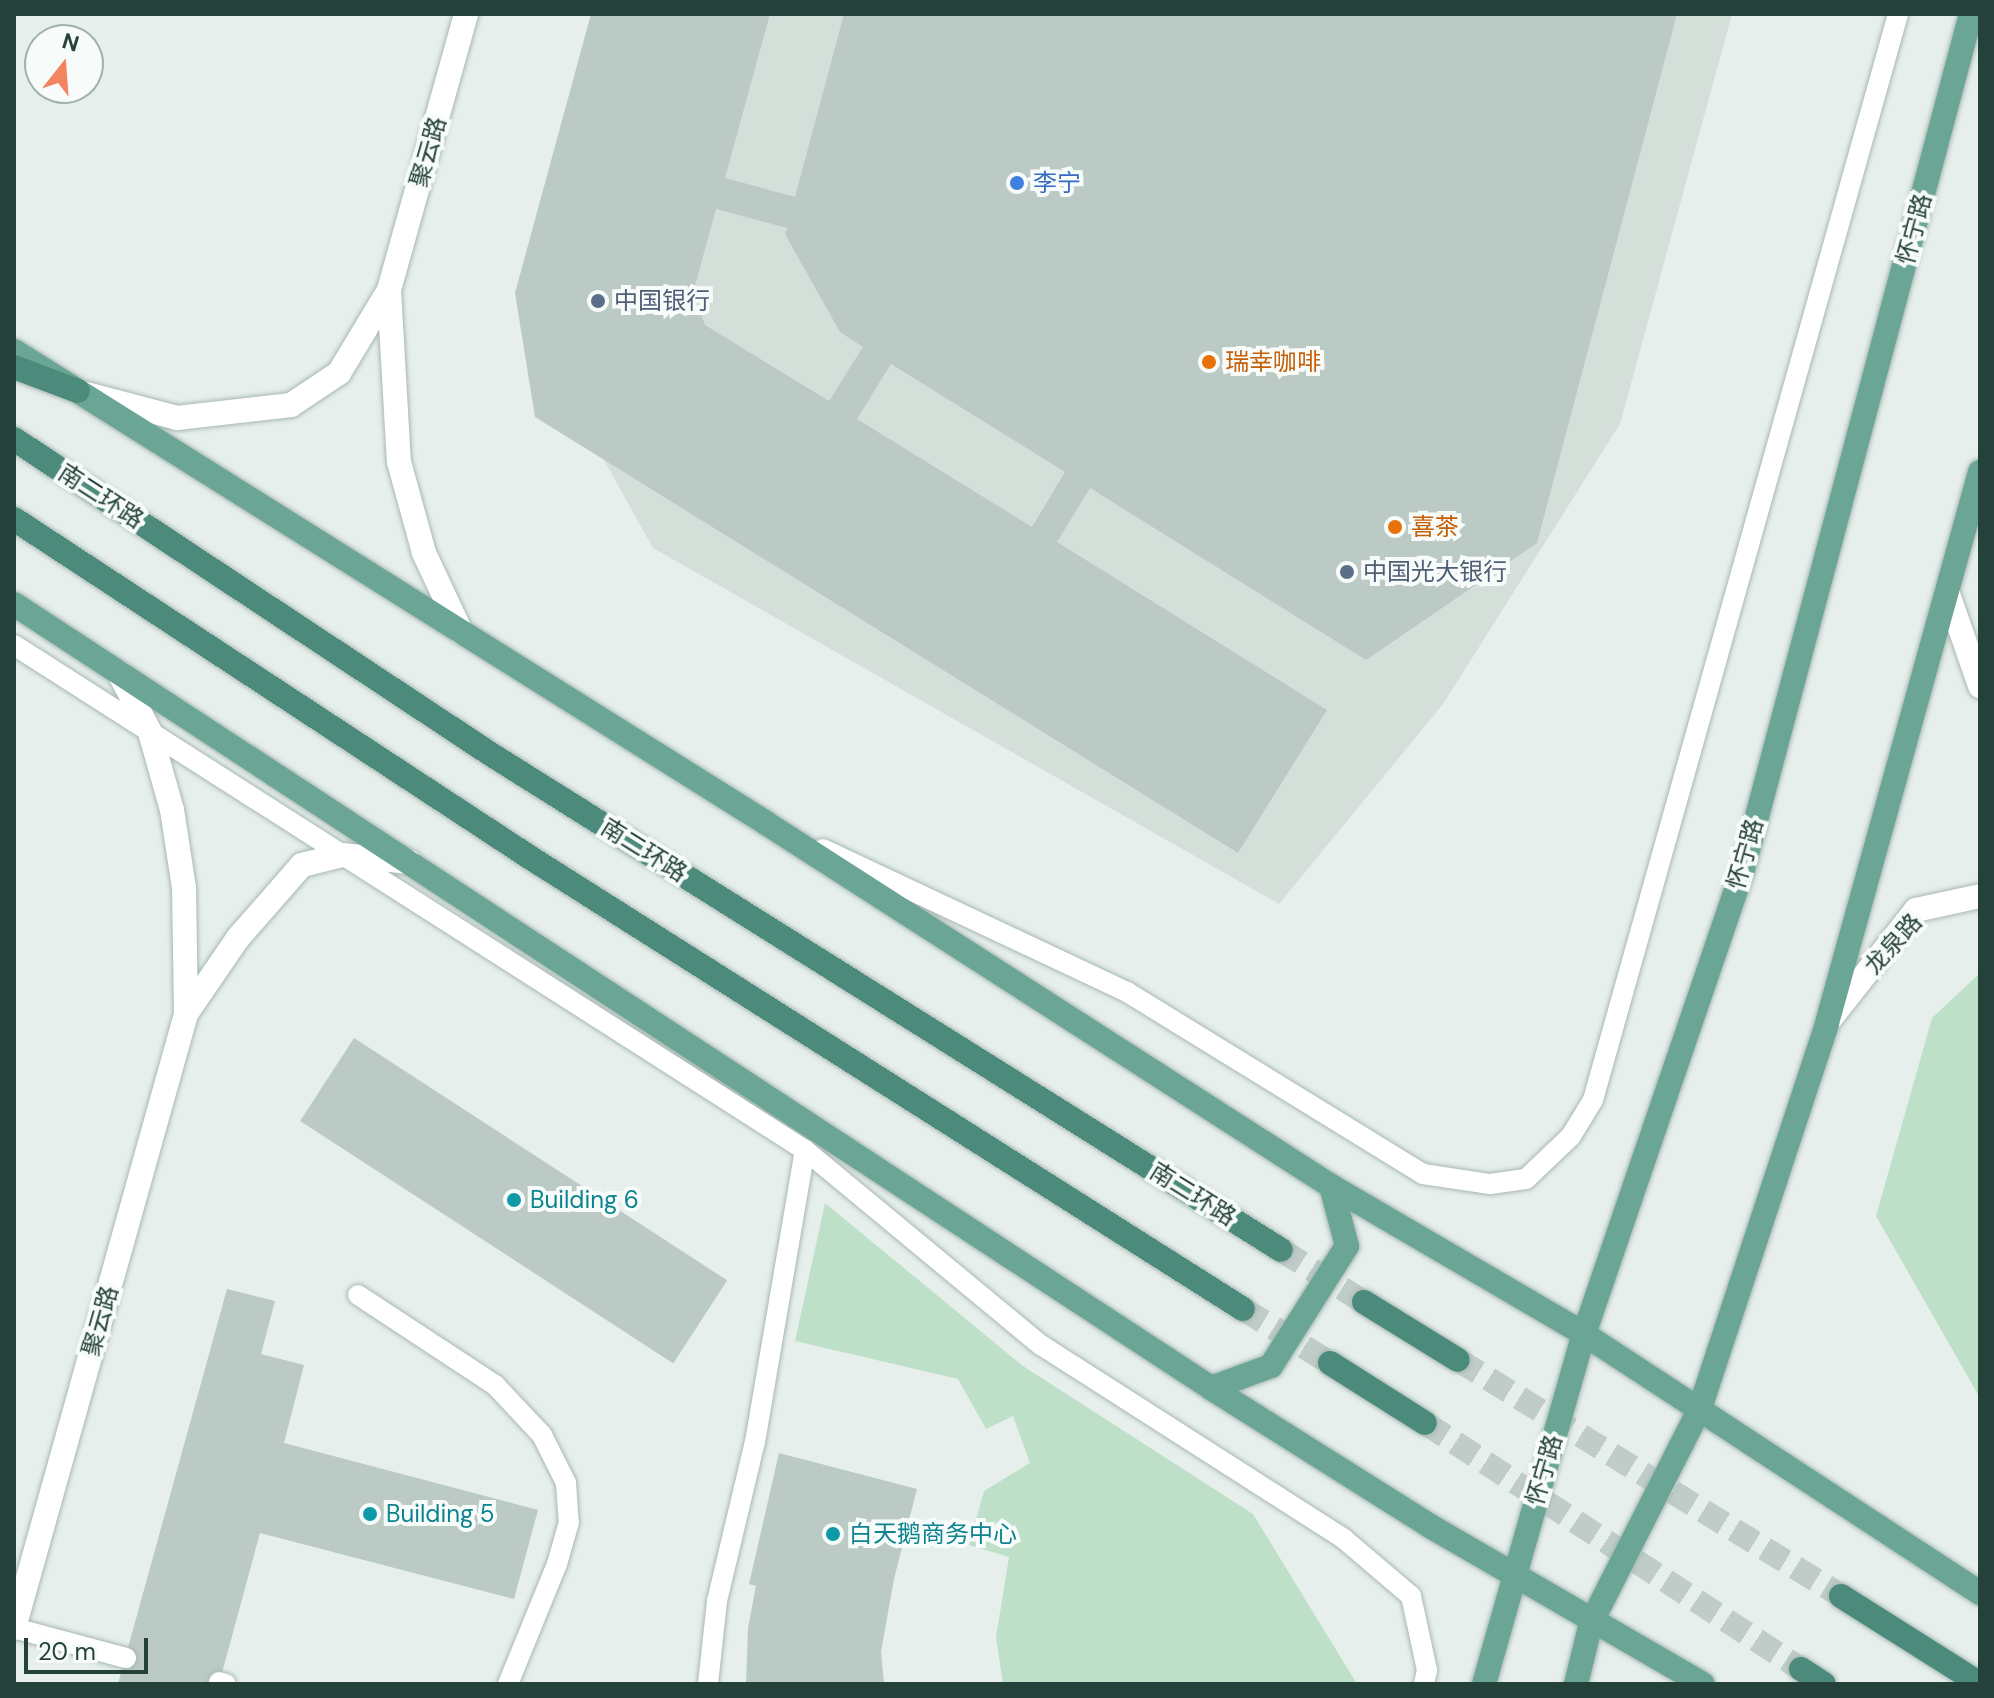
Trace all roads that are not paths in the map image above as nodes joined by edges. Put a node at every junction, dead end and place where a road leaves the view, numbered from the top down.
1 (466, 14) edge
2 (1898, 14) edge
3 (1971, 14) edge
4 (389, 290) junction
5 (14, 351) edge
6 (14, 367) edge
7 (78, 391) junction
8 (14, 439) edge
9 (1980, 472) edge
10 (14, 519) edge
11 (1947, 591) junction
12 (14, 604) edge
13 (461, 632) junction
14 (14, 645) edge
15 (119, 673) junction
16 (1980, 686) edge
17 (150, 732) junction
18 (766, 823) junction
19 (342, 855) junction
20 (410, 862) junction
21 (1980, 896) edge
22 (186, 1014) junction
23 (1827, 1023) junction
24 (805, 1150) junction
25 (1331, 1186) junction
26 (1281, 1250) tunnel mouth
27 (358, 1295) dead end
28 (1364, 1302) tunnel mouth
29 (1243, 1309) tunnel mouth
30 (1584, 1334) junction
31 (1458, 1360) tunnel mouth
32 (1330, 1363) tunnel mouth
33 (1211, 1388) junction
34 (1700, 1408) junction
35 (1425, 1423) tunnel mouth
36 (1849, 1509) junction
37 (1980, 1572) edge
38 (1513, 1576) junction
39 (1980, 1593) edge
40 (1841, 1596) tunnel mouth
41 (1591, 1623) junction
42 (14, 1628) edge
43 (126, 1658) dead end
44 (1801, 1669) tunnel mouth
45 (508, 1684) edge
46 (708, 1684) edge
47 (1424, 1684) edge
48 (1484, 1684) edge
49 (1576, 1684) edge
50 (1703, 1684) edge
51 (1824, 1684) edge
52 (1980, 1684) edge

1 - 4 street, 聚云路
2 - 18 lane
3 - 30 main road, 怀宁路
4 - 7 street
4 - 13 street
5 - 7 main road
6 - 7 highway
7 - 13 main road
8 - 26 highway, 南二环路
9 - 11 main road
10 - 29 highway
11 - 16 street
11 - 23 main road
12 - 15 main road
13 - 18 main road
14 - 17 lane
15 - 17 street, 聚云路
15 - 20 main road
17 - 19 lane
17 - 22 street, 聚云路
18 - 25 main road
19 - 20 street, 聚云路
19 - 22 street, 聚云路
19 - 24 lane
20 - 33 main road
21 - 23 street, 龙泉路
22 - 42 street, 聚云路
23 - 34 main road
24 - 46 lane
24 - 47 lane
25 - 30 main road
25 - 33 main road
27 - 45 lane
28 - 31 highway
30 - 34 main road
30 - 38 main road, 怀宁路
32 - 35 highway
33 - 38 main road
34 - 36 main road
34 - 41 main road
36 - 37 main road
36 - 39 main road
38 - 41 main road
38 - 48 main road, 怀宁路
40 - 52 highway
41 - 49 main road
41 - 50 main road
42 - 43 lane
44 - 51 highway

